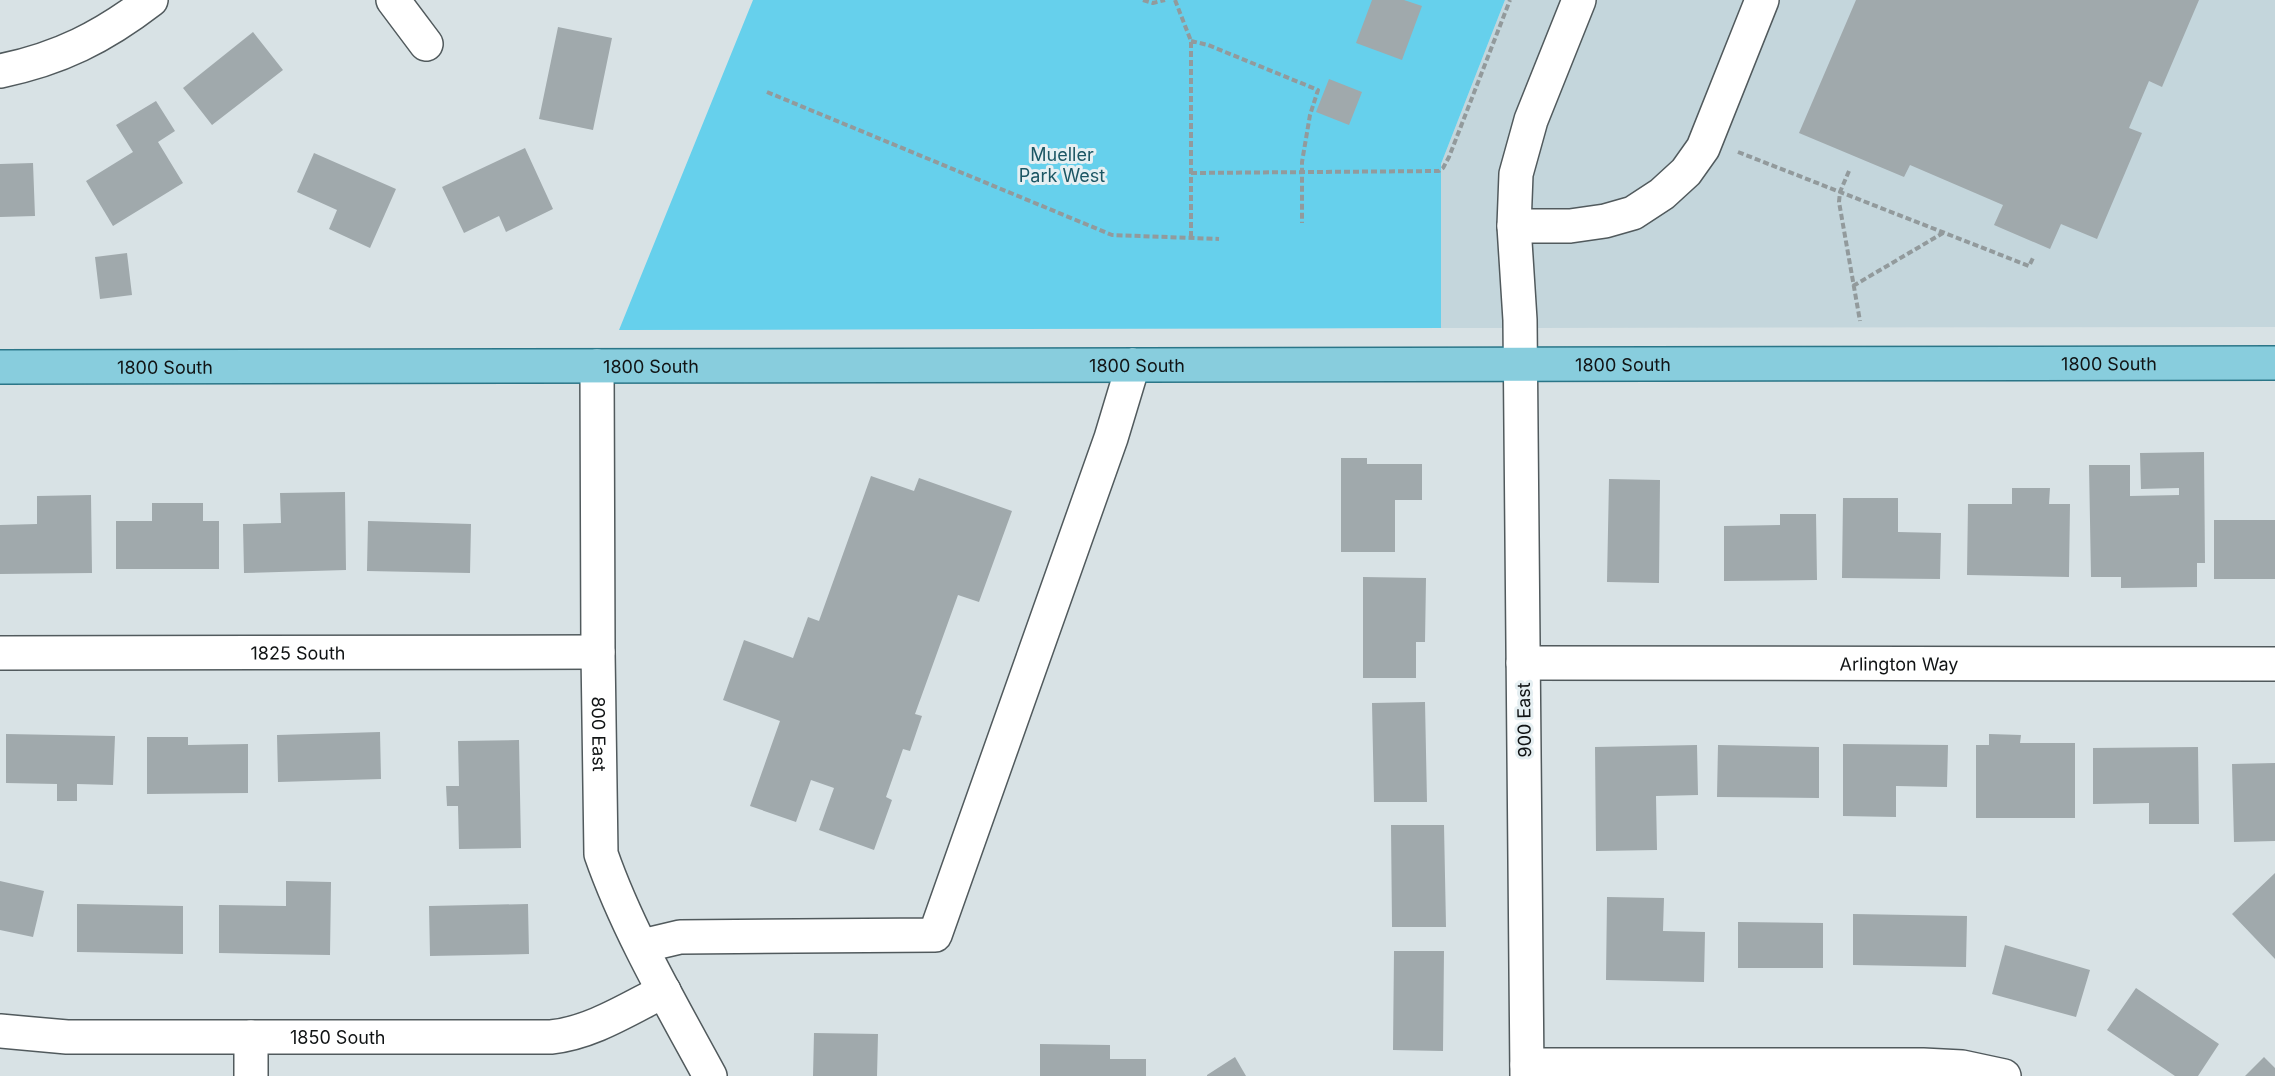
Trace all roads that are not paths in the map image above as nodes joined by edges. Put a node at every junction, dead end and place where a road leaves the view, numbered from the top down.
1 (151, 0) edge
2 (393, 0) edge
3 (1578, 0) edge
4 (1762, 0) edge
5 (426, 44) dead end
6 (0, 71) edge
7 (1514, 226) junction
8 (2275, 363) edge
9 (1520, 364) junction
10 (1133, 365) junction
11 (597, 366) junction
12 (0, 367) edge
13 (598, 652) junction
14 (0, 653) edge
15 (1524, 663) junction
16 (2275, 664) edge
17 (642, 946) junction
18 (664, 991) junction
19 (0, 1031) edge
20 (251, 1037) junction
21 (1527, 1071) edge
22 (251, 1076) edge
23 (710, 1076) edge
24 (2004, 1076) edge

1 - 6 street
2 - 5 street
3 - 7 street, 900 East
4 - 7 street
7 - 9 street, 900 East
8 - 9 main road, 1800 South
9 - 10 main road, 1800 South
9 - 15 street, 900 East
10 - 11 main road, 1800 South
10 - 17 street
11 - 12 main road, 1800 South
11 - 13 street, 800 East
13 - 14 street, 1825 South
13 - 17 street, 800 East
15 - 16 street, Arlington Way
15 - 21 street, 900 East
17 - 18 street, 800 East
18 - 20 street, 1850 South
18 - 23 street, 800 East
19 - 20 street, 1850 South
20 - 22 street
21 - 24 street

